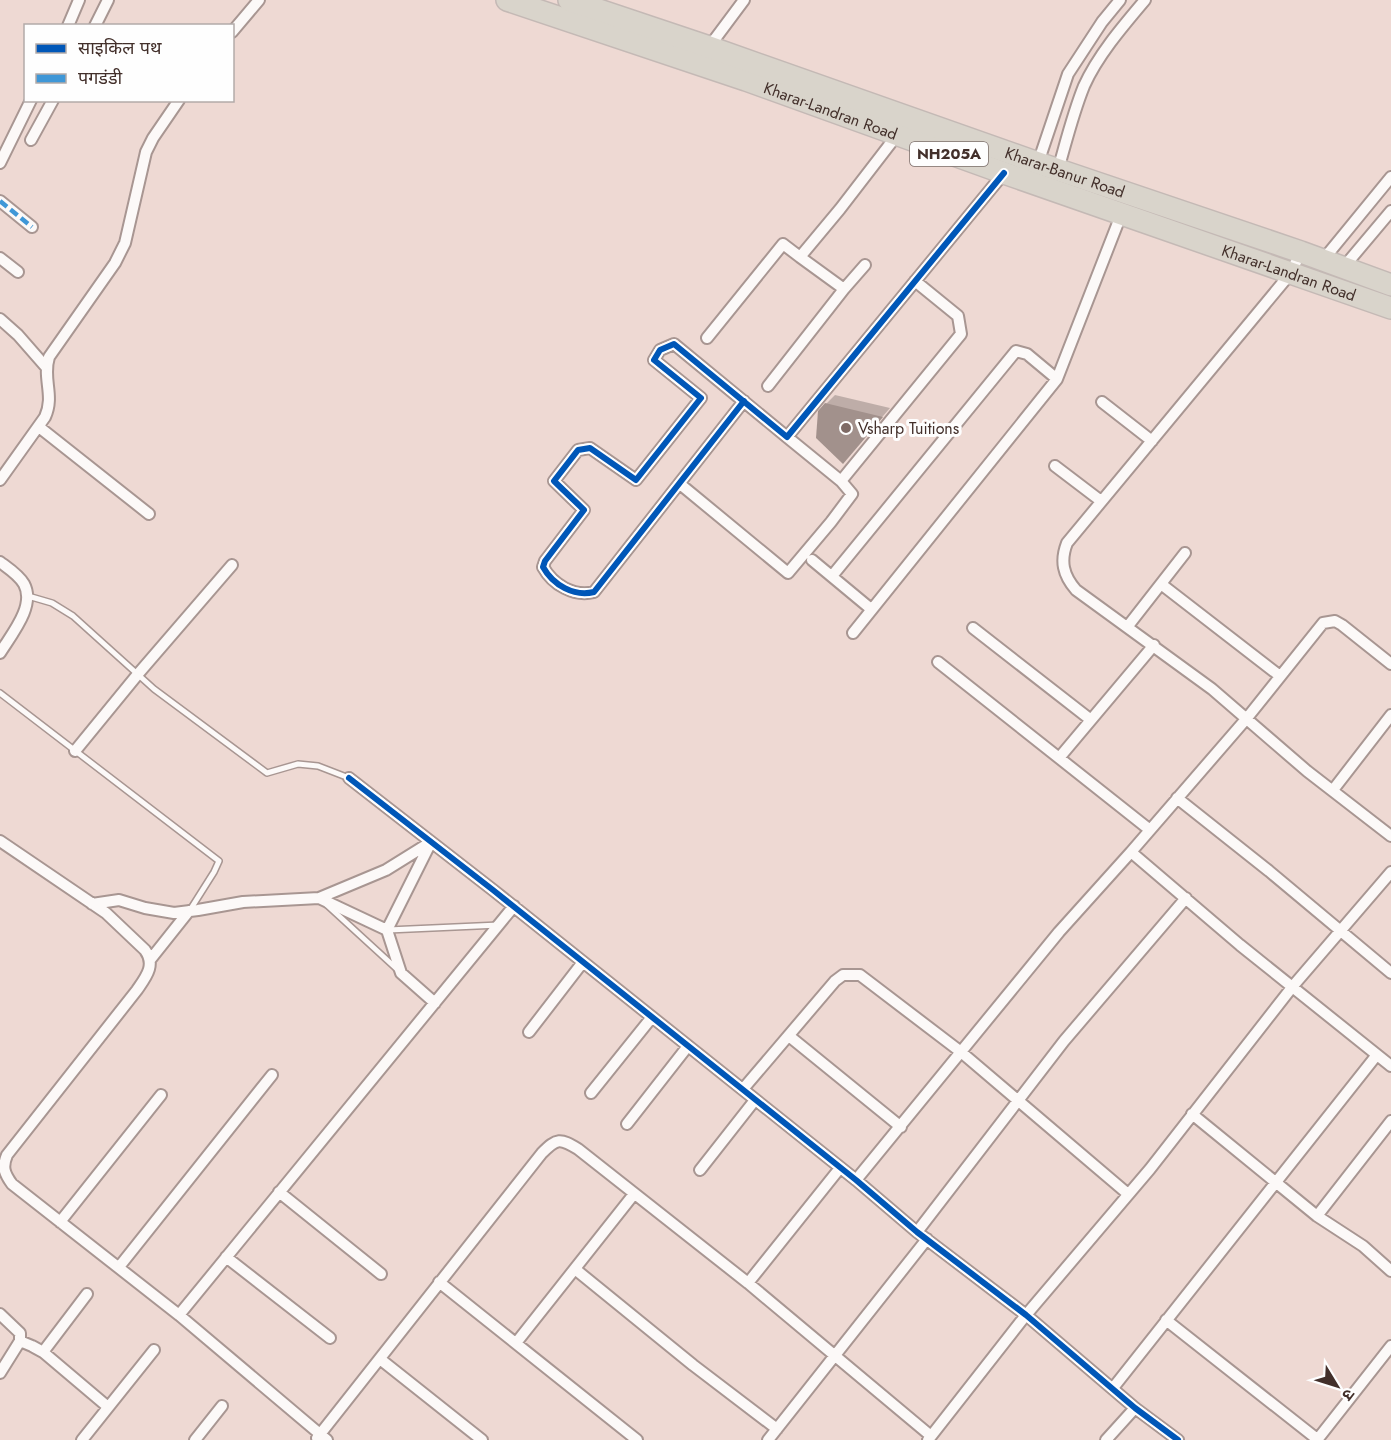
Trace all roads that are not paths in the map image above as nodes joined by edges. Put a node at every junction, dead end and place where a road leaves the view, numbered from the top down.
1 (79, 0) edge
2 (108, 0) edge
3 (259, 0) edge
4 (507, 0) edge
5 (569, 0) edge
6 (744, 0) edge
7 (1120, 0) edge
8 (1145, 0) edge
9 (69, 24) edge
10 (96, 24) edge
11 (234, 30) edge
12 (709, 47) junction
13 (30, 102) edge
14 (52, 102) edge
15 (178, 102) edge
16 (897, 135) junction
17 (31, 140) dead end
18 (0, 163) edge
19 (1038, 163) junction
20 (1058, 170) junction
21 (1004, 173) junction
22 (1391, 177) edge
23 (0, 201) edge
24 (1391, 211) edge
25 (1121, 215) junction
26 (32, 227) dead end
27 (1301, 252) junction
28 (800, 256) junction
29 (0, 258) edge
30 (1323, 260) junction
31 (865, 265) dead end
32 (1343, 268) junction
33 (18, 272) dead end
34 (1290, 274) junction
35 (915, 281) junction
36 (1391, 285) edge
37 (844, 290) junction
38 (1391, 308) edge
39 (0, 319) edge
40 (707, 338) dead end
41 (46, 367) junction
42 (1057, 380) junction
43 (768, 386) dead end
44 (744, 401) junction
45 (1102, 402) dead end
46 (39, 427) junction
47 (787, 437) junction
48 (1152, 441) junction
49 (1055, 466) dead end
50 (0, 480) edge
51 (842, 481) junction
52 (680, 484) junction
53 (1101, 501) junction
54 (149, 514) dead end
55 (1185, 553) dead end
56 (812, 560) dead end
57 (0, 562) edge
58 (232, 565) dead end
59 (832, 576) junction
60 (1161, 584) junction
61 (28, 596) junction
62 (871, 609) junction
63 (1128, 626) junction
64 (973, 628) dead end
65 (854, 633) dead end
66 (1154, 645) junction
67 (0, 653) edge
68 (938, 662) dead end
69 (1391, 664) edge
70 (138, 674) junction
71 (1280, 676) junction
72 (0, 693) edge
73 (1391, 715) edge
74 (1247, 718) junction
75 (1091, 720) junction
76 (75, 751) junction
77 (1059, 758) junction
78 (349, 778) joint
79 (1333, 790) junction
80 (1177, 798) junction
81 (1150, 830) junction
82 (1391, 836) edge
83 (0, 842) edge
84 (431, 842) junction
85 (1131, 852) junction
86 (1391, 872) edge
87 (319, 898) junction
88 (1186, 898) junction
89 (92, 904) junction
90 (514, 906) junction
91 (189, 911) junction
92 (499, 925) junction
93 (387, 930) junction
94 (1340, 932) junction
95 (150, 960) junction
96 (583, 962) junction
97 (401, 973) junction
98 (1391, 973) edge
99 (1293, 986) junction
100 (435, 1003) junction
101 (652, 1017) junction
102 (529, 1032) dead end
103 (789, 1036) junction
104 (688, 1046) junction
105 (961, 1052) junction
106 (1376, 1056) junction
107 (1391, 1066) edge
108 (272, 1075) dead end
109 (742, 1089) junction
110 (591, 1093) dead end
111 (160, 1095) dead end
112 (756, 1100) junction
113 (1017, 1100) junction
114 (1192, 1114) junction
115 (1391, 1121) edge
116 (627, 1124) dead end
117 (901, 1127) junction
118 (840, 1168) junction
119 (700, 1170) dead end
120 (856, 1180) junction
121 (1275, 1181) junction
122 (279, 1192) junction
123 (634, 1194) junction
124 (1128, 1194) junction
125 (1317, 1215) junction
126 (60, 1222) junction
127 (917, 1232) junction
128 (927, 1239) junction
129 (226, 1257) junction
130 (118, 1267) junction
131 (575, 1269) junction
132 (1391, 1271) edge
133 (381, 1274) dead end
134 (439, 1282) junction
135 (748, 1283) junction
136 (87, 1294) dead end
137 (0, 1314) edge
138 (179, 1315) junction
139 (1026, 1315) junction
140 (1166, 1320) junction
141 (330, 1338) dead end
142 (20, 1341) junction
143 (516, 1343) junction
144 (1391, 1346) edge
145 (154, 1350) dead end
146 (43, 1352) junction
147 (835, 1357) junction
148 (380, 1359) junction
149 (0, 1373) edge
150 (1113, 1388) junction
151 (222, 1406) dead end
152 (108, 1407) junction
153 (1135, 1408) junction
154 (777, 1429) junction
155 (321, 1438) edge
156 (929, 1438) edge
157 (82, 1440) edge
158 (195, 1440) edge
159 (482, 1440) edge
160 (637, 1440) edge
161 (768, 1440) edge
162 (1106, 1440) edge
163 (1178, 1440) edge
164 (1317, 1440) edge

1 - 9 street
2 - 10 street
3 - 11 street
4 - 16 highway, Kharar-Landran Road / NH205A
5 - 12 highway, Kharar-Banur Road / NH205A
6 - 12 street
7 - 19 street
8 - 20 street
12 - 19 highway, Kharar-Banur Road / NH205A
13 - 18 street
14 - 17 street
15 - 41 street
16 - 21 highway, Kharar-Landran Road / NH205A
16 - 28 street
19 - 20 highway, Kharar-Banur Road / NH205A
20 - 27 highway, Kharar-Banur Road / NH205A
21 - 25 highway, Kharar-Landran Road / NH205A
21 - 35 street
22 - 30 street
23 - 26 street
24 - 32 street
25 - 34 highway, Kharar-Landran Road / NH205A
25 - 42 street
27 - 30 highway, Kharar-Banur Road / NH205A
27 - 34 street
28 - 37 street
28 - 40 street
29 - 33 street
30 - 32 highway, Kharar-Banur Road / NH205A
31 - 37 street
32 - 36 highway, Kharar-Banur Road / NH205A
34 - 38 highway, Kharar-Landran Road / NH205A
34 - 48 street
35 - 47 street
35 - 51 street
37 - 43 street
39 - 41 street
41 - 46 street
42 - 59 street
42 - 62 street
44 - 47 street
44 - 52 street
44 - 52 street
45 - 48 street
46 - 50 street
46 - 54 street
47 - 51 street
48 - 53 street
49 - 53 street
51 - 52 street
53 - 63 street
55 - 60 street
56 - 59 street
57 - 61 street
58 - 70 street
59 - 62 street
60 - 63 street
60 - 71 street
61 - 67 street
61 - 70 lane
62 - 65 street
63 - 66 street
64 - 75 street
66 - 74 street
66 - 75 street
68 - 77 street
69 - 71 street
70 - 76 street
70 - 78 lane
71 - 74 street
72 - 76 lane
73 - 79 street
74 - 79 street
74 - 80 street
75 - 77 street
76 - 91 lane
77 - 81 street
78 - 84 street
79 - 82 street
80 - 81 street
80 - 94 street
81 - 85 street
83 - 89 street
84 - 87 street
84 - 90 street
84 - 93 street
85 - 88 street
85 - 105 street
86 - 94 street
87 - 91 street
87 - 93 street
87 - 97 lane
88 - 99 street
88 - 113 street
89 - 91 street
89 - 95 street
90 - 92 street
90 - 96 street
91 - 95 street
92 - 93 lane
92 - 100 street
93 - 97 street
94 - 98 street
94 - 99 street
95 - 126 street
96 - 101 street
96 - 102 street
97 - 100 street
99 - 106 street
99 - 114 street
100 - 122 street
101 - 104 street
101 - 110 street
103 - 105 street
103 - 109 street
103 - 117 street
104 - 109 street
104 - 116 street
105 - 113 street
105 - 117 street
106 - 107 street
106 - 121 street
108 - 130 street
109 - 112 street
111 - 126 street
112 - 118 street
112 - 119 street
113 - 124 street
113 - 127 street
114 - 121 street
114 - 124 street
115 - 125 street
117 - 120 street
118 - 120 street
118 - 135 street
120 - 127 street
121 - 125 street
121 - 140 street
122 - 129 street
122 - 133 street
123 - 131 street
123 - 134 street
123 - 135 street
124 - 139 street
125 - 132 street
126 - 130 street
127 - 128 street
128 - 139 street
128 - 147 street
129 - 138 street
129 - 141 street
130 - 138 street
131 - 143 street
131 - 154 street
134 - 143 street
134 - 148 street
135 - 147 street
136 - 146 street
137 - 142 street
138 - 155 street
139 - 150 street
139 - 156 street
140 - 150 street
140 - 164 street
142 - 146 street
142 - 149 street
143 - 160 street
144 - 164 street
145 - 152 street
146 - 152 street
147 - 154 street
147 - 156 street
148 - 155 street
148 - 159 street
150 - 153 street
151 - 158 street
152 - 157 street
153 - 162 street
153 - 163 street
154 - 161 street

